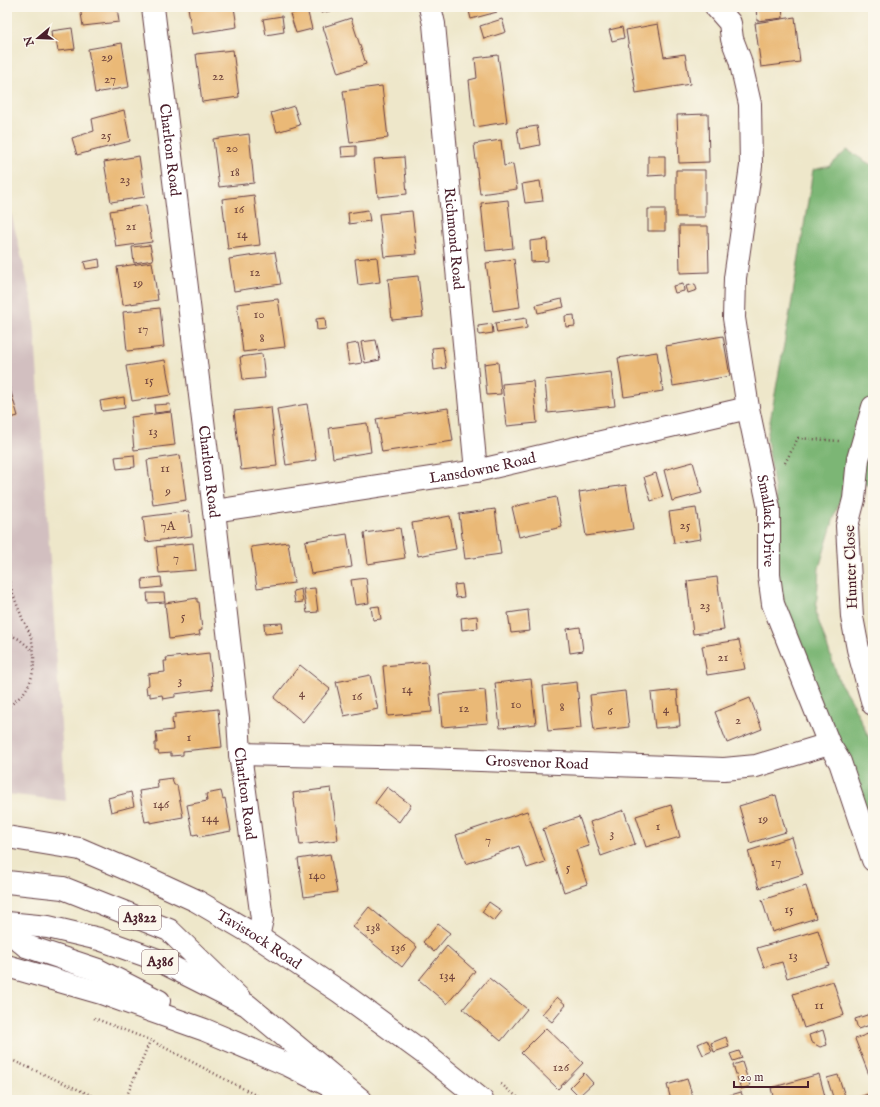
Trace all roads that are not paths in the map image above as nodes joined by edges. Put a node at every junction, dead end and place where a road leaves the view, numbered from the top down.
1 (153, 7) edge
2 (430, 7) edge
3 (716, 7) edge
4 (873, 407) edge
5 (748, 408) junction
6 (476, 472) junction
7 (214, 511) junction
8 (873, 704) edge
9 (830, 744) junction
10 (240, 754) junction
11 (7, 837) edge
12 (873, 860) edge
13 (7, 882) edge
14 (7, 923) edge
15 (7, 930) edge
16 (258, 937) junction
17 (7, 966) edge
18 (247, 1005) junction
19 (205, 1030) junction
20 (360, 1100) edge
21 (482, 1100) edge

1 - 7 main road, Charlton Road
2 - 6 main road, Richmond Road
3 - 5 main road, Smallack Drive
4 - 8 main road, Hunter Close
5 - 6 main road, Lansdowne Road
5 - 9 main road, Smallack Drive
6 - 7 main road, Lansdowne Road
7 - 10 main road, Charlton Road
9 - 10 main road, Grosvenor Road
9 - 12 main road, Smallack Drive
10 - 16 main road, Charlton Road
11 - 16 main road, Tavistock Road
13 - 18 main road, A3822
14 - 18 main road, A386
15 - 19 main road
16 - 21 main road, Tavistock Road
17 - 19 main road
18 - 20 main road, A386
19 - 20 main road

